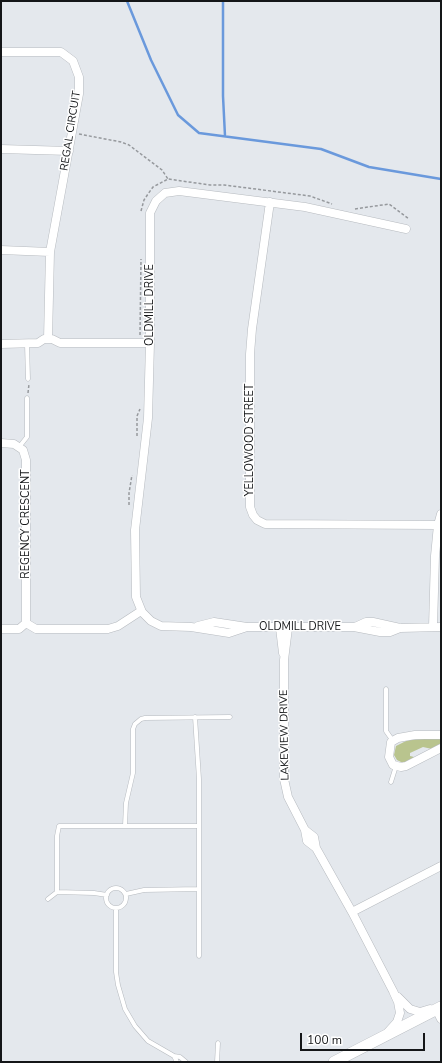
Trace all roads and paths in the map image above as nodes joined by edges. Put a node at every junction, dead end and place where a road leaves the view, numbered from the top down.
1 (1, 52) edge
2 (72, 133) junction
3 (1, 149) edge
4 (69, 151) junction
5 (168, 179) junction
6 (270, 202) junction
7 (335, 205) dead end
8 (354, 209) dead end
9 (141, 218) dead end
10 (409, 219) dead end
11 (406, 229) dead end
12 (1, 250) edge
13 (50, 252) junction
14 (141, 257) dead end
15 (48, 339) junction
16 (140, 343) junction
17 (150, 343) junction
18 (1, 344) edge
19 (27, 344) junction
20 (28, 379) joint
21 (27, 398) joint
22 (140, 408) dead end
23 (138, 441) dead end
24 (1, 443) edge
25 (19, 447) junction
26 (133, 471) dead end
27 (129, 509) dead end
28 (441, 514) edge
29 (438, 524) junction
30 (141, 611) junction
31 (26, 623) junction
32 (437, 627) edge
33 (284, 628) junction
34 (1, 629) edge
35 (386, 689) dead end
36 (195, 717) junction
37 (230, 717) dead end
38 (441, 735) edge
39 (393, 741) junction
40 (441, 748) edge
41 (396, 766) junction
42 (391, 782) dead end
43 (125, 826) junction
44 (199, 826) junction
45 (441, 866) edge
46 (199, 889) junction
47 (57, 892) junction
48 (126, 894) junction
49 (107, 895) junction
50 (48, 900) dead end
51 (116, 908) junction
52 (352, 912) junction
53 (199, 956) dead end
54 (394, 992) junction
55 (440, 1010) edge
56 (383, 1037) junction
57 (218, 1043) dead end
58 (174, 1056) junction
59 (177, 1062) edge
60 (186, 1062) edge
61 (217, 1062) edge
62 (334, 1062) edge

1 - 2 street, REGAL CIRCUIT
2 - 4 street, REGAL CIRCUIT
2 - 5 path
3 - 4 street
4 - 13 street, REGAL CIRCUIT
5 - 7 path
5 - 9 path
6 - 11 street, OLDMILL DRIVE
6 - 17 street, OLDMILL DRIVE
6 - 29 street, YELLOWOOD STREET
8 - 10 path
12 - 13 street
13 - 15 street, REGAL CIRCUIT
14 - 16 path
15 - 16 street
15 - 19 street
16 - 17 street
17 - 30 street, OLDMILL DRIVE
18 - 19 street
19 - 20 lane
20 - 21 path
21 - 25 lane
22 - 23 path
24 - 25 street
25 - 31 street, REGENCY CRESCENT
26 - 27 path
28 - 29 street
29 - 32 street
30 - 31 street
30 - 33 street, OLDMILL DRIVE
31 - 34 street
32 - 33 street, OLDMILL DRIVE
33 - 52 street, LAKEVIEW DRIVE
35 - 39 lane
36 - 37 lane
36 - 43 lane
36 - 44 lane
38 - 39 street
39 - 41 street
40 - 41 street
41 - 42 lane
43 - 44 lane
43 - 47 lane
44 - 46 lane
45 - 52 street
46 - 48 lane
46 - 53 lane
47 - 49 lane
47 - 50 lane
48 - 49 lane
48 - 51 lane
49 - 51 lane
51 - 58 lane
52 - 54 street, LAKEVIEW DRIVE
54 - 55 street
54 - 56 street
55 - 56 main road
56 - 62 main road
57 - 61 lane
58 - 59 lane
58 - 60 lane

